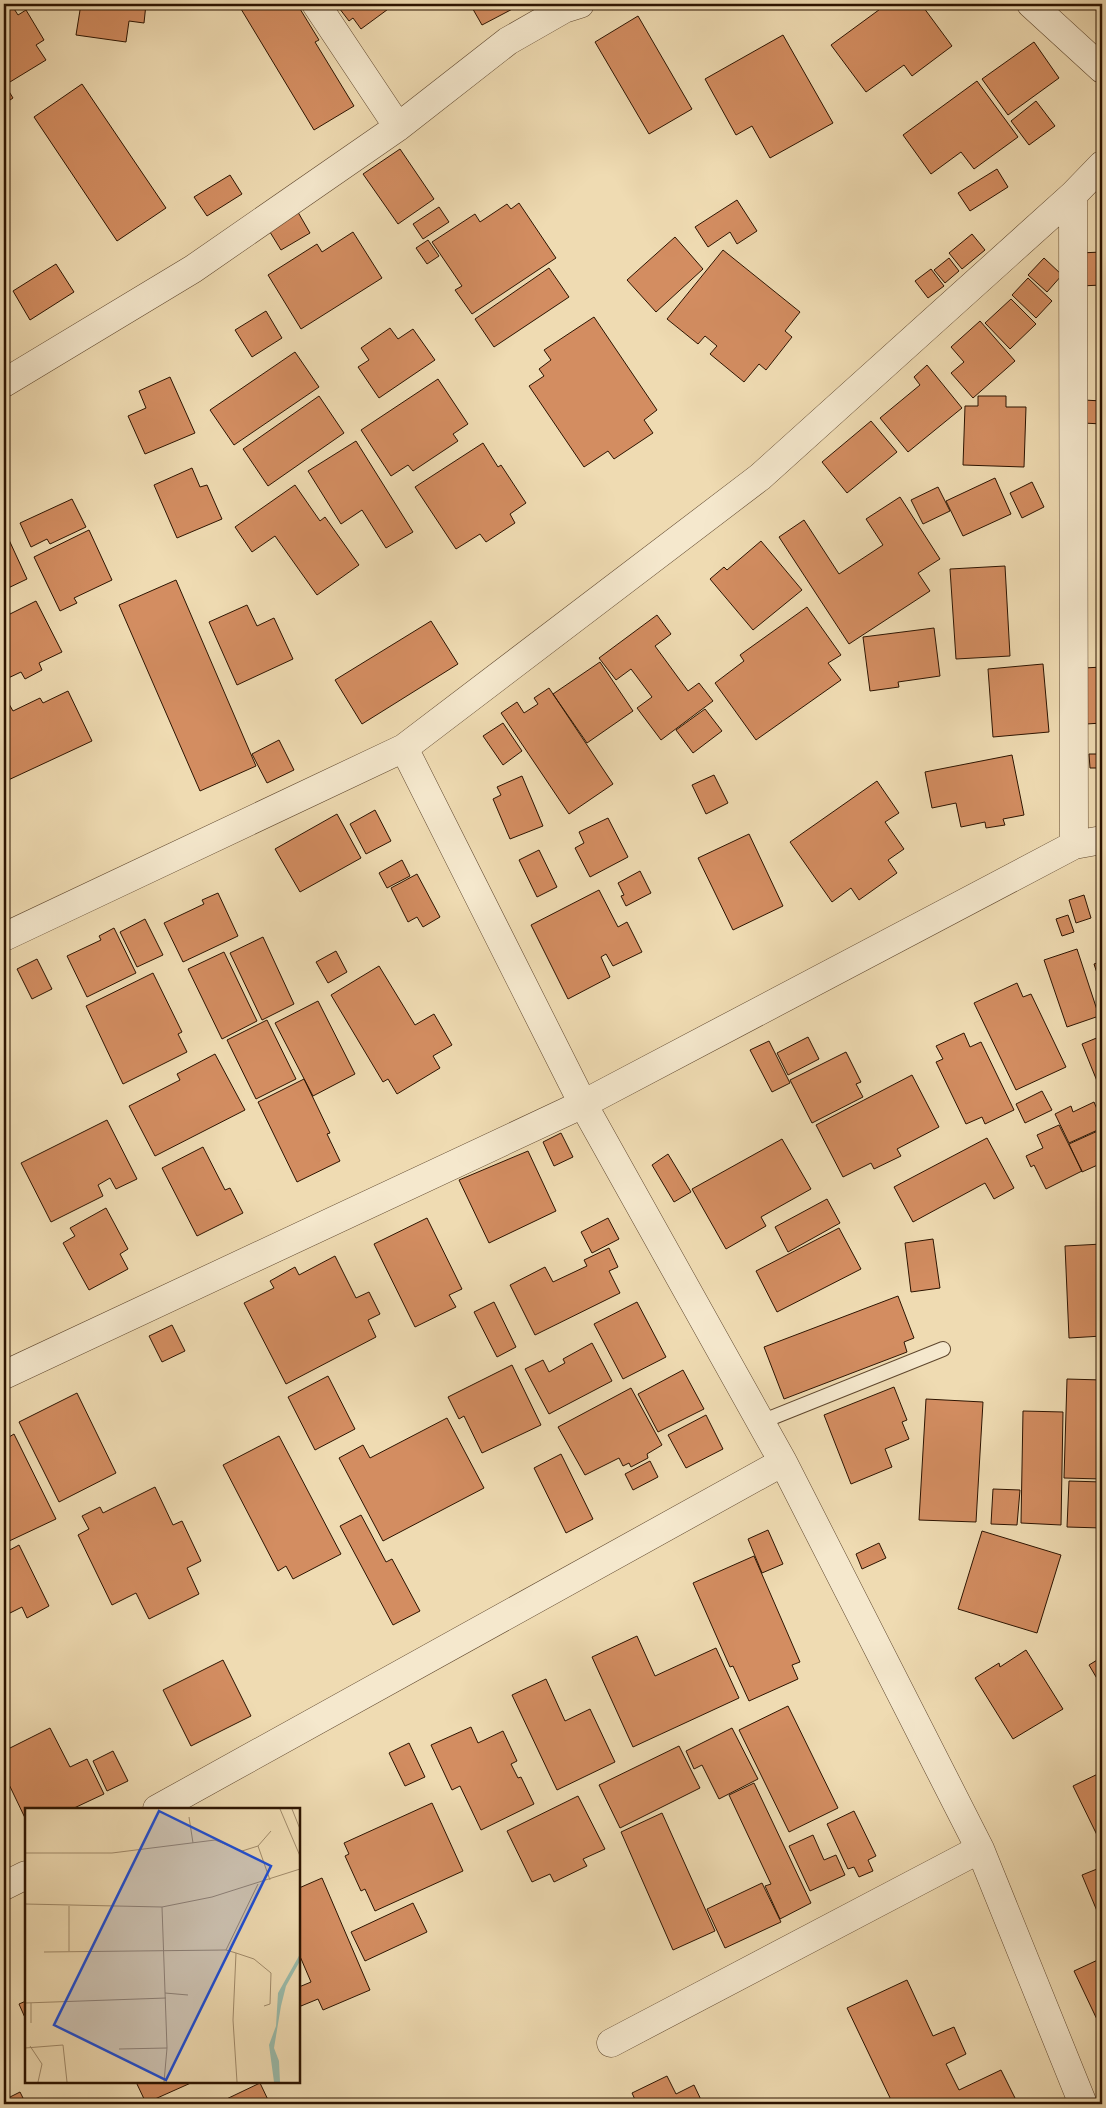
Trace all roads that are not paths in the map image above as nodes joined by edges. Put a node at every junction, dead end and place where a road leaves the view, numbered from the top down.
1 (316, 4) edge
2 (580, 4) edge
3 (1031, 4) edge
4 (1102, 69) edge
5 (398, 127) junction
6 (1102, 165) edge
7 (1073, 195) junction
8 (4, 383) edge
9 (404, 748) junction
10 (1102, 840) edge
11 (1074, 845) junction
12 (4, 938) edge
13 (583, 1104) junction
14 (943, 1349) dead end
15 (4, 1375) edge
16 (761, 1422) junction
17 (783, 1462) junction
18 (160, 1808) edge
19 (980, 1849) junction
20 (25, 1876) edge
21 (4, 1886) edge
22 (611, 2043) dead end
23 (1083, 2104) edge

1 - 5 street
2 - 5 street
3 - 4 street
5 - 8 street
6 - 7 street
7 - 9 street
7 - 11 street
9 - 12 street
9 - 13 street
10 - 11 street
11 - 13 street
13 - 15 street
13 - 16 street
14 - 16 lane
16 - 17 street
17 - 18 street
17 - 19 street
19 - 22 street
19 - 23 street
20 - 21 street

